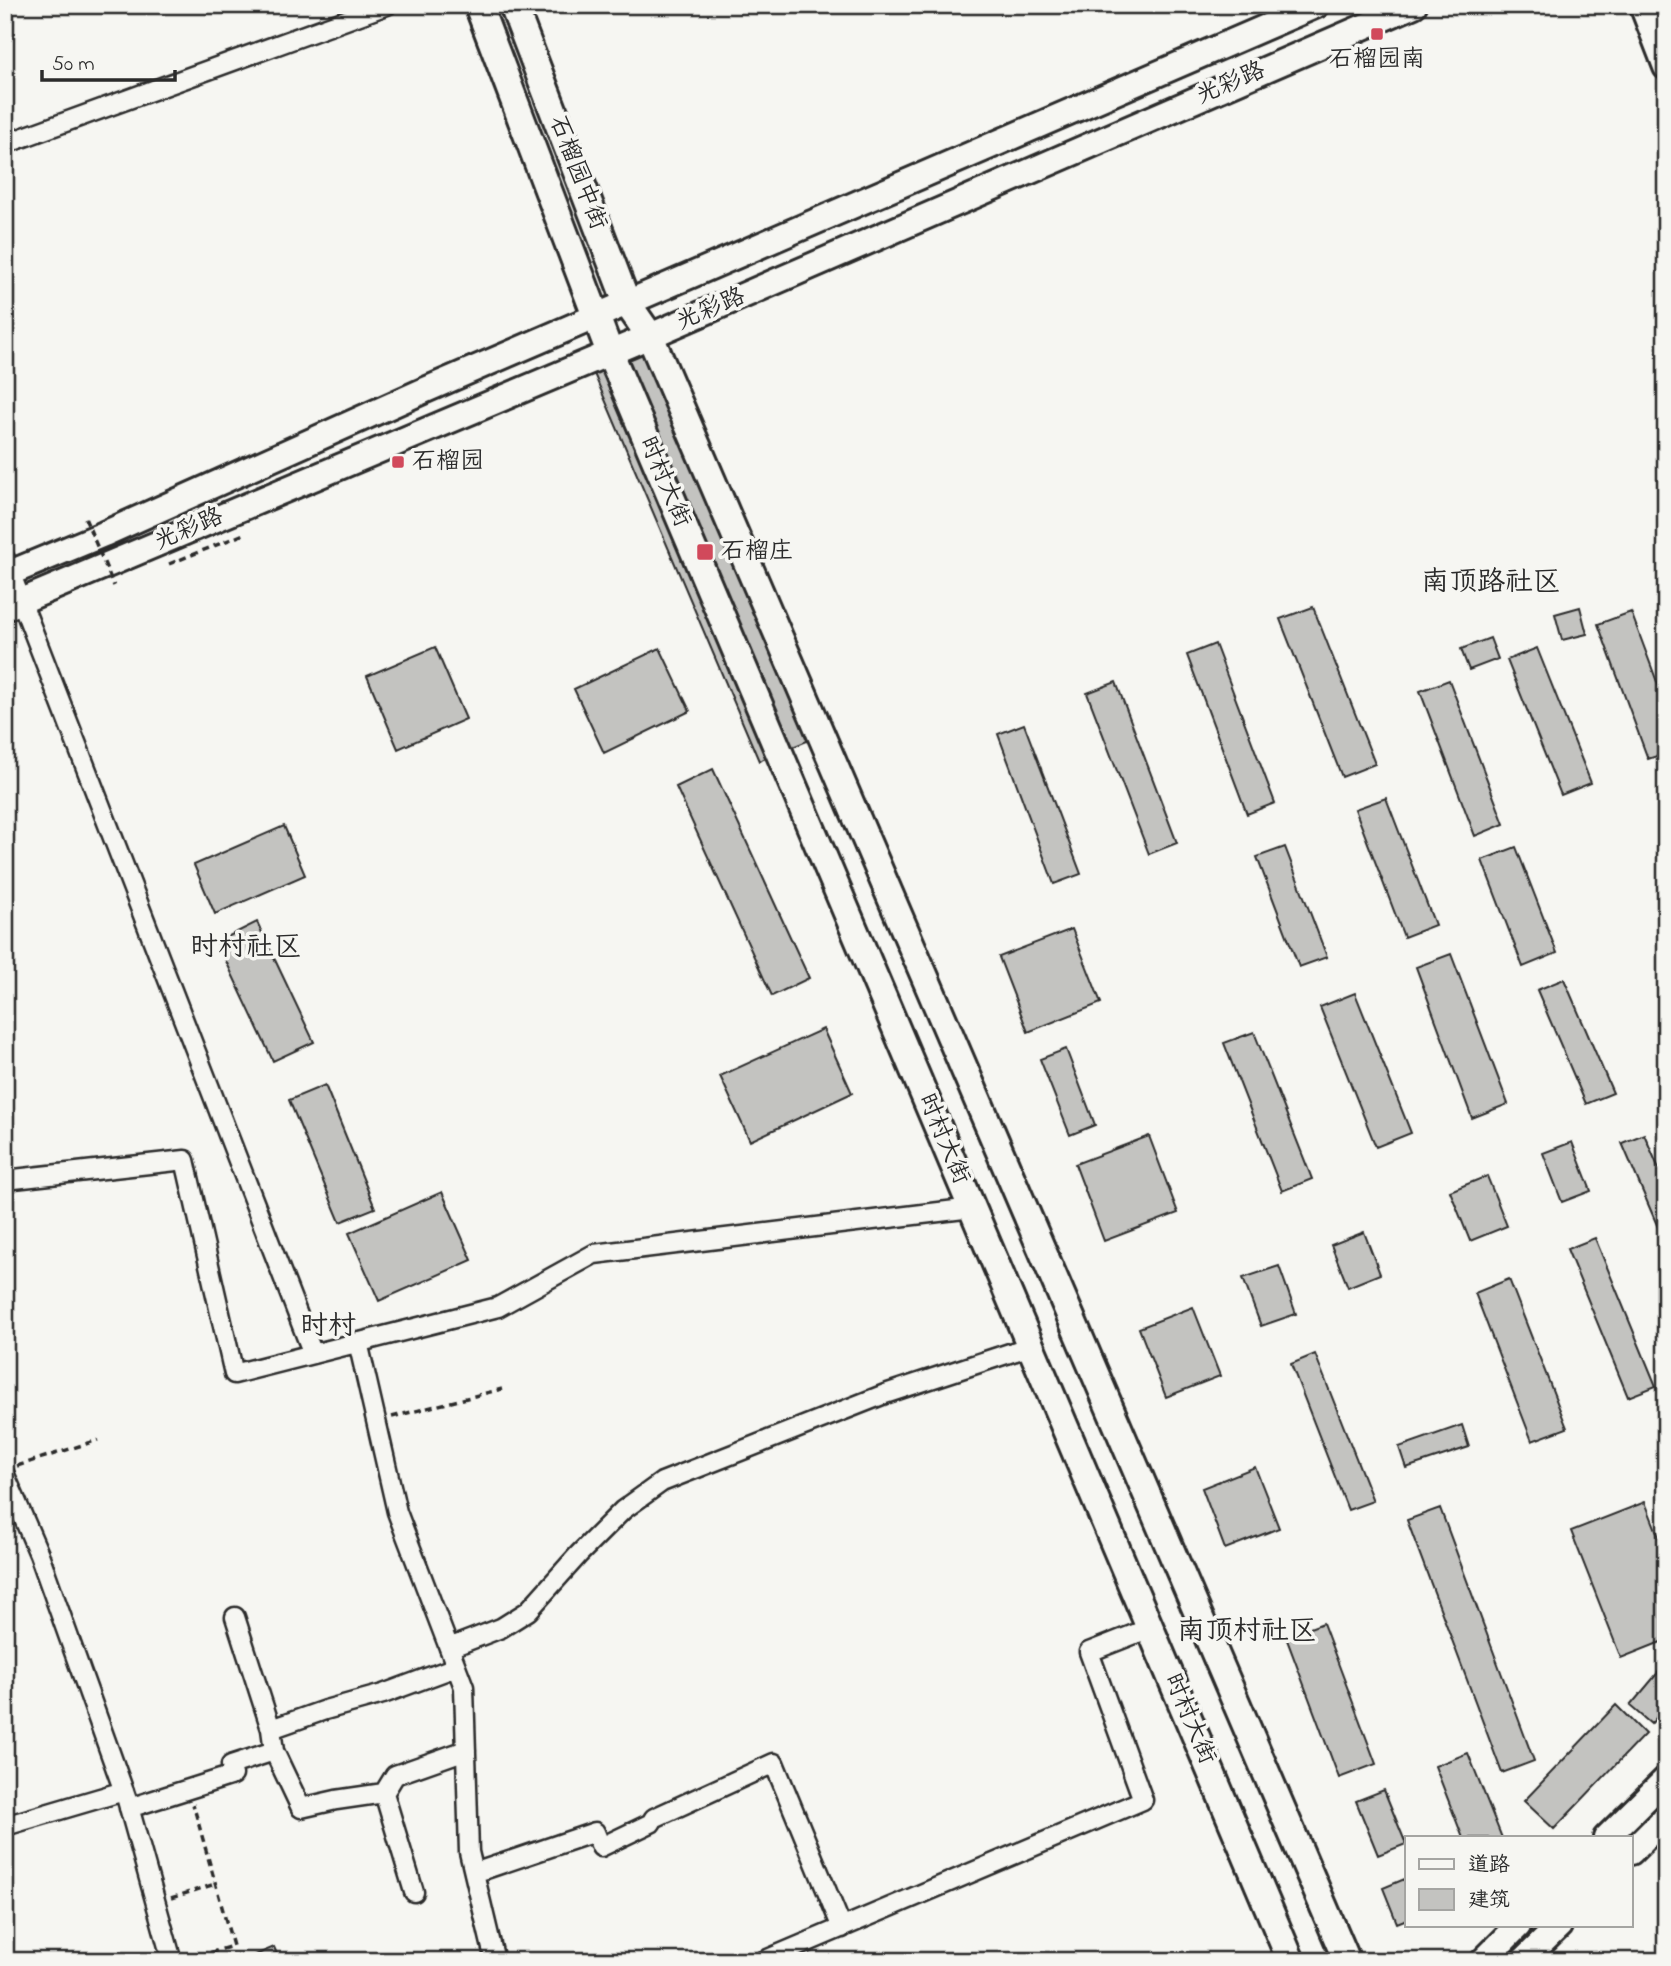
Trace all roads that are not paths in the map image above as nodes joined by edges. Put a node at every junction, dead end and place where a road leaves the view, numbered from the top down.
1 (387, 5) edge
2 (478, 5) edge
3 (513, 5) edge
4 (1317, 5) edge
5 (1415, 5) edge
6 (1642, 5) edge
7 (1666, 67) edge
8 (5, 144) edge
9 (627, 303) junction
10 (596, 317) junction
11 (650, 336) junction
12 (610, 353) junction
13 (7, 569) edge
14 (13, 605) edge
15 (5, 1180) edge
16 (972, 1208) junction
17 (358, 1342) junction
18 (1031, 1346) junction
19 (313, 1354) junction
20 (11, 1471) edge
21 (235, 1617) dead end
22 (1150, 1628) junction
23 (449, 1648) junction
24 (456, 1667) junction
25 (271, 1729) junction
26 (466, 1750) junction
27 (274, 1751) junction
28 (1666, 1779) edge
29 (384, 1793) junction
30 (126, 1800) junction
31 (1666, 1816) edge
32 (5, 1826) edge
33 (1608, 1836) edge
34 (1632, 1851) edge
35 (474, 1873) junction
36 (414, 1892) dead end
37 (1517, 1927) edge
38 (1558, 1927) edge
39 (842, 1928) junction
40 (172, 1961) edge
41 (495, 1961) edge
42 (763, 1961) edge
43 (1292, 1961) edge
44 (1347, 1961) edge
45 (1483, 1961) edge
46 (1523, 1961) edge

1 - 8 street
2 - 10 main road, 石榴园中街
3 - 9 main road, 石榴园中街
4 - 9 main road, 光彩路
5 - 11 main road, 光彩路
6 - 7 main road
9 - 10 main road, 光彩路
9 - 11 main road, 石榴园中街
10 - 12 main road, 时村大街
10 - 13 main road, 光彩路
11 - 12 main road, 光彩路
11 - 44 main road, 时村大街
12 - 14 main road, 光彩路
12 - 16 main road, 时村大街
13 - 14 street
14 - 19 street
15 - 19 street
16 - 17 street
16 - 18 main road, 时村大街
17 - 19 street
17 - 23 street
18 - 22 main road, 时村大街
18 - 23 street
20 - 30 street
21 - 25 street
22 - 39 street
22 - 43 main road, 时村大街
23 - 24 street
24 - 25 street
24 - 26 street
25 - 27 street
26 - 29 street
26 - 35 street
27 - 29 street
27 - 30 street
28 - 33 main road
29 - 36 street
30 - 32 street
30 - 40 street
31 - 34 main road
35 - 39 street
35 - 41 street
37 - 45 main road
38 - 46 main road
39 - 42 street

